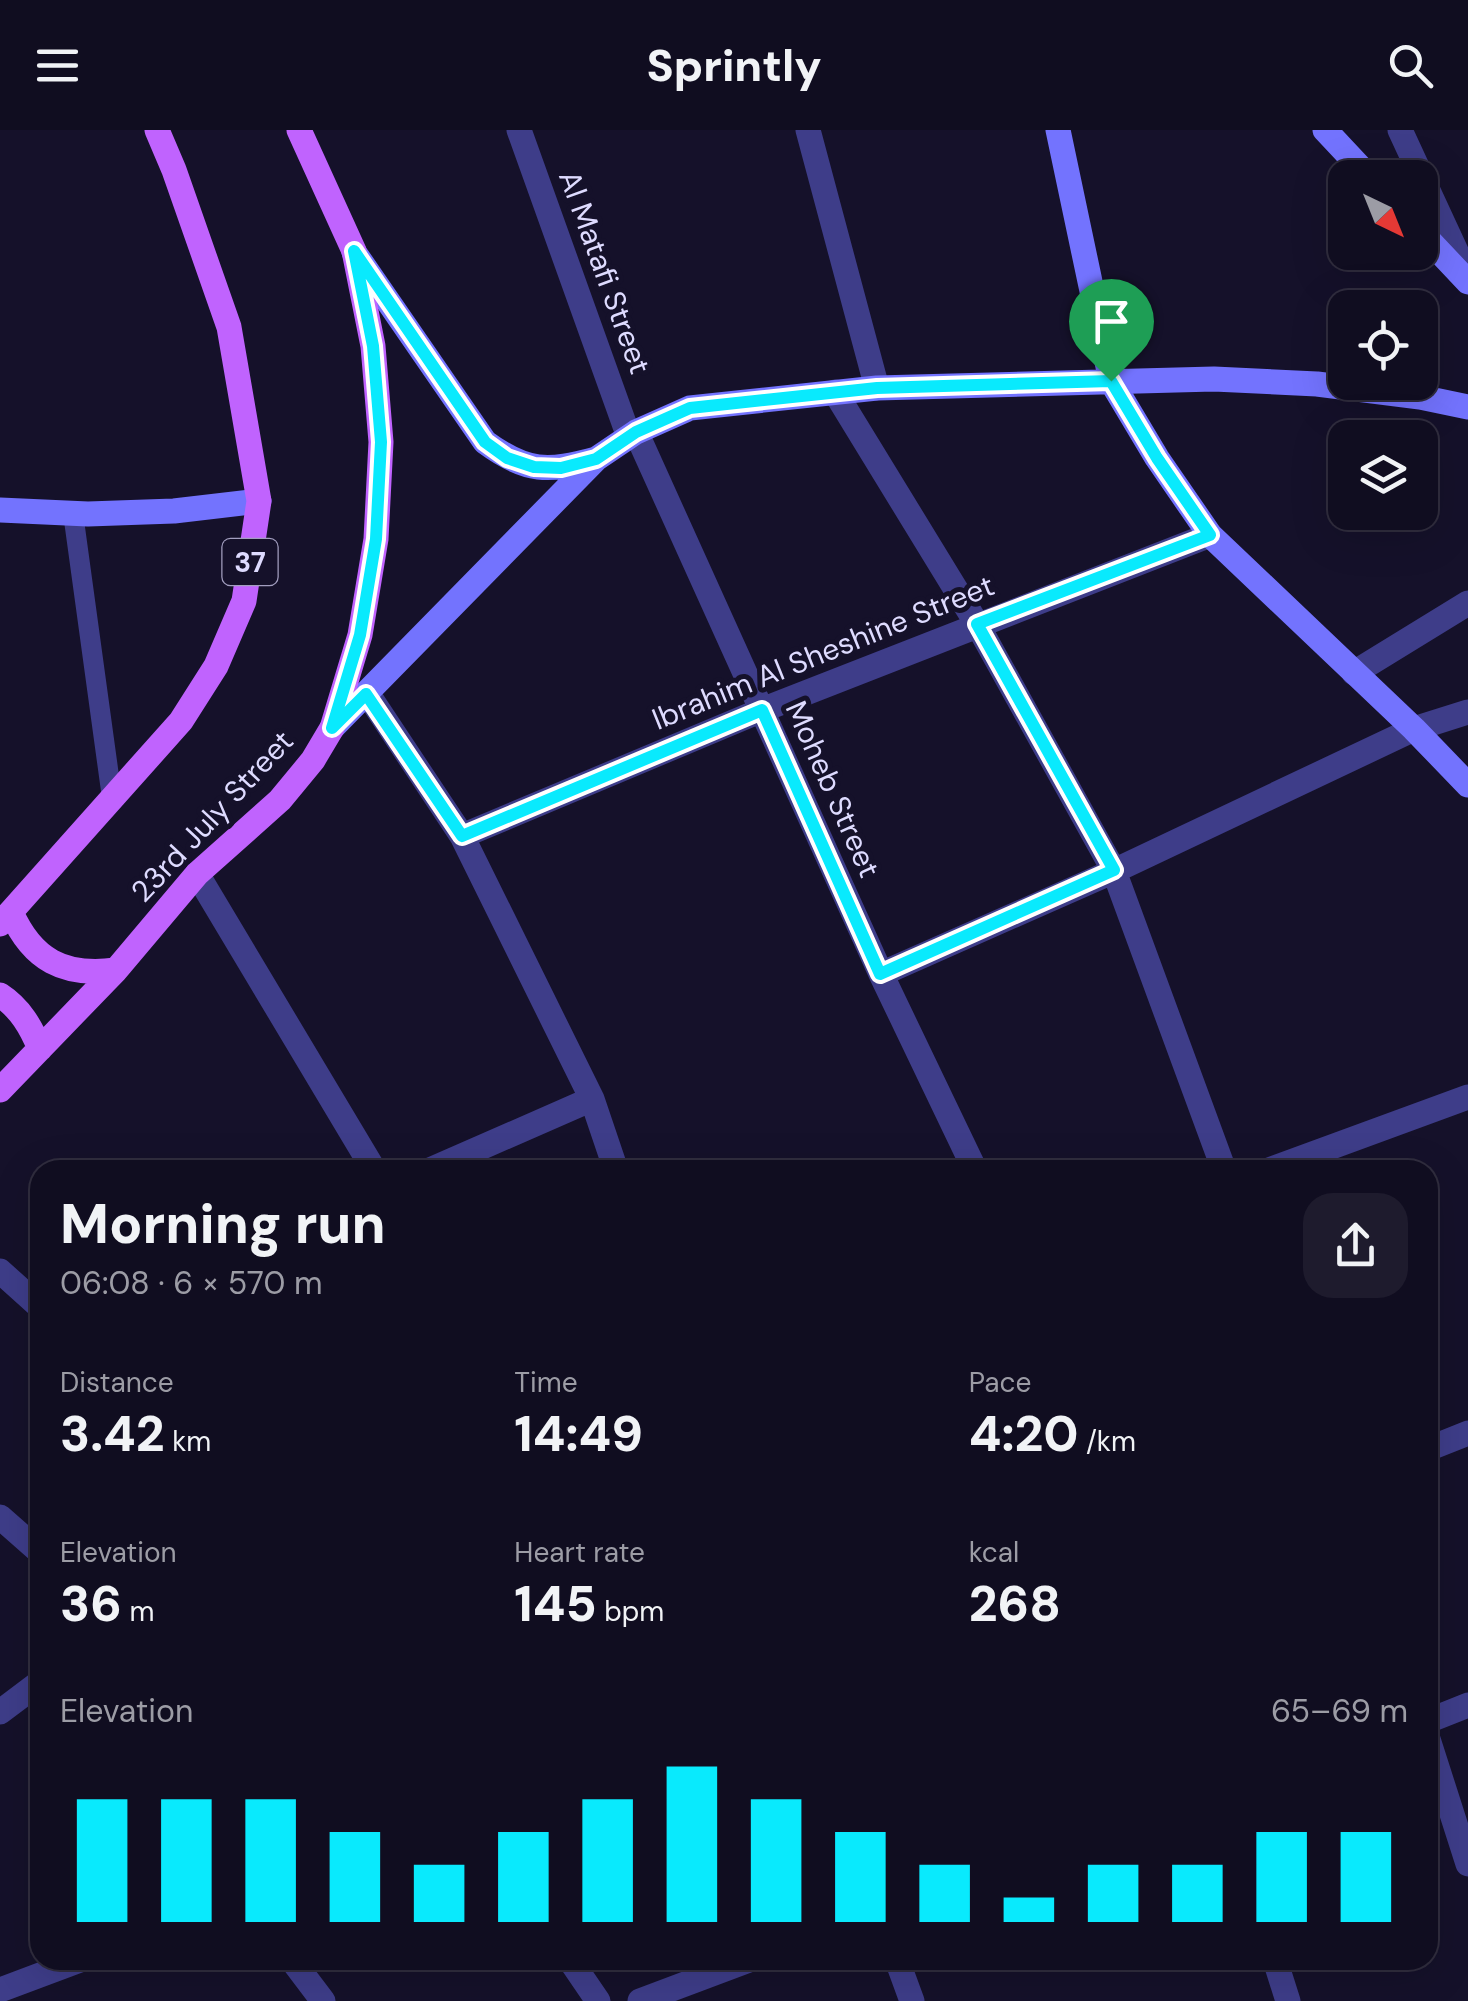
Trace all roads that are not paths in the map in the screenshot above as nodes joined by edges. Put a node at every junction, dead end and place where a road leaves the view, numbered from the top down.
1 (157, 130) edge
2 (300, 130) edge
3 (520, 130) edge
4 (808, 130) edge
5 (1058, 130) edge
6 (1325, 130) edge
7 (1400, 130) edge
8 (1353, 160) edge
9 (1438, 249) edge
10 (354, 251) junction
11 (1468, 280) edge
12 (1111, 381) junction
13 (877, 388) junction
14 (835, 392) junction
15 (1468, 406) edge
16 (633, 434) junction
17 (596, 459) junction
18 (260, 501) junction
19 (0, 510) edge
20 (73, 514) junction
21 (1210, 535) junction
22 (1468, 604) edge
23 (977, 624) junction
24 (1354, 673) junction
25 (366, 694) junction
26 (762, 710) junction
27 (1468, 712) edge
28 (332, 728) junction
29 (1414, 729) junction
30 (1468, 785) edge
31 (112, 798) junction
32 (462, 836) junction
33 (1114, 870) junction
34 (197, 874) junction
35 (6, 918) edge
36 (116, 970) junction
37 (880, 974) junction
38 (0, 995) edge
39 (40, 1049) junction
40 (0, 1090) edge
41 (592, 1099) junction
42 (1465, 1107) edge
43 (368, 1160) edge
44 (453, 1160) edge
45 (613, 1160) edge
46 (970, 1160) edge
47 (1220, 1160) edge
48 (1301, 1160) edge
49 (0, 1271) edge
50 (30, 1298) edge
51 (1468, 1433) edge
52 (1438, 1444) edge
53 (0, 1517) edge
54 (30, 1543) edge
55 (30, 1690) edge
56 (1468, 1705) edge
57 (0, 1712) edge
58 (1438, 1716) edge
59 (1438, 1770) edge
60 (1468, 1864) edge
61 (53, 1970) edge
62 (300, 1970) edge
63 (577, 1970) edge
64 (722, 1970) edge
65 (901, 1970) edge
66 (1279, 1970) edge
67 (0, 1990) edge
68 (323, 2001) edge
69 (598, 2001) edge
70 (640, 2001) edge
71 (912, 2001) edge
72 (1288, 2001) edge

1 - 18 main road, 37
2 - 10 main road, 23rd July Street
3 - 16 street, Al Matafi Street
4 - 13 street
5 - 12 street
6 - 8 street
7 - 11 street
9 - 11 street
10 - 17 street
10 - 28 main road, 23rd July Street
12 - 13 street
12 - 15 street
12 - 21 street
13 - 14 street
14 - 16 street
14 - 23 street
16 - 17 street
16 - 26 street, Moheb Street
17 - 25 street
18 - 20 street
18 - 31 main road, 37
19 - 20 street
20 - 31 lane
21 - 23 street, Ibrahim Al Sheshine Street
21 - 24 street
22 - 24 street
23 - 26 street, Ibrahim Al Sheshine Street
23 - 33 street
24 - 29 street
25 - 28 street
25 - 32 street
26 - 32 street, Ibrahim Al Sheshine Street
26 - 37 street, Moheb Street
27 - 29 street
28 - 34 main road, 23rd July Street
29 - 30 street
29 - 33 street
31 - 35 main road, 37
32 - 41 street
33 - 37 street
33 - 47 street
34 - 36 main road, 23rd July Street
34 - 43 street
35 - 36 main road
36 - 39 main road, 23rd July Street
37 - 46 street, Moheb Street
38 - 39 main road
39 - 40 main road, 23rd July Street
41 - 44 street
41 - 45 street
42 - 48 street
49 - 50 street
51 - 52 street
53 - 54 street
55 - 57 street
56 - 58 street
59 - 60 street
61 - 67 street
62 - 68 street
63 - 69 street
64 - 70 street
65 - 71 street
66 - 72 street

